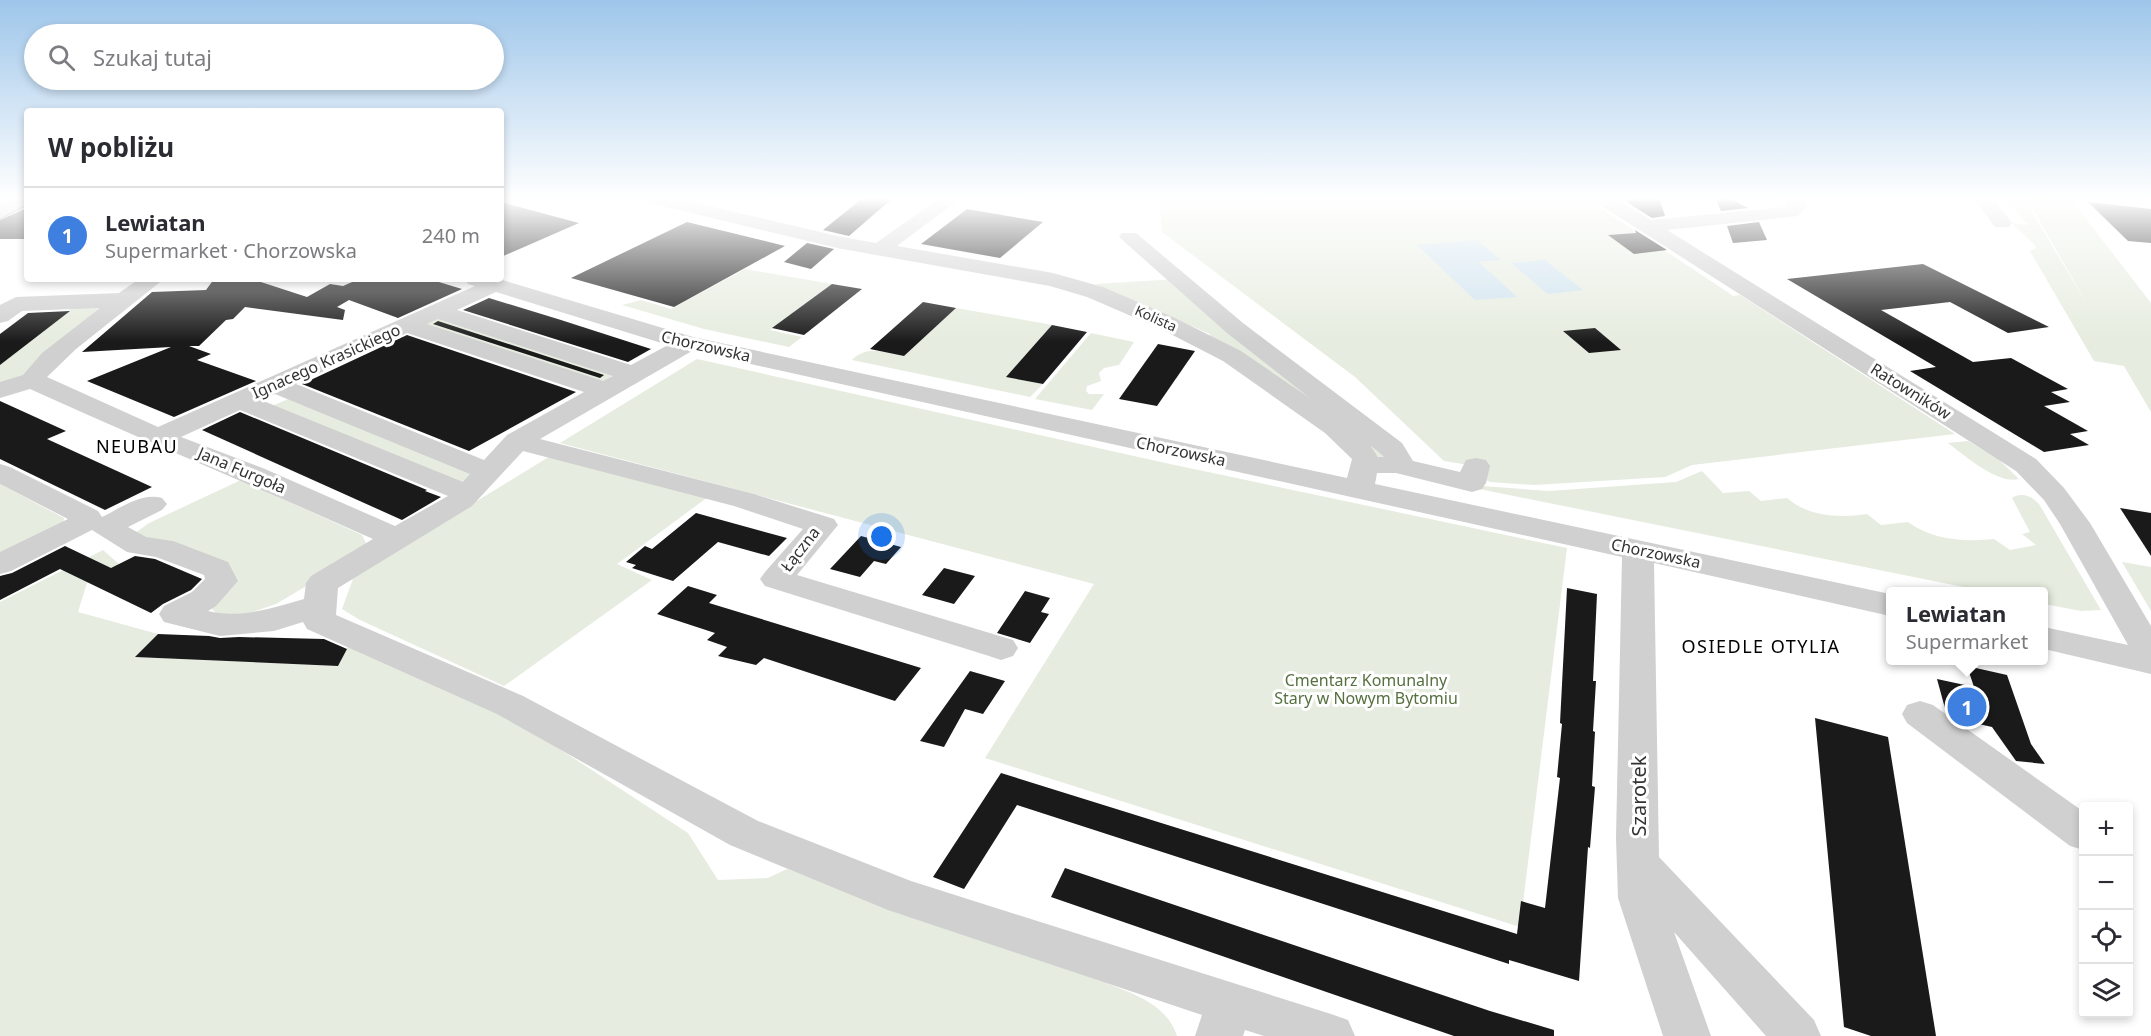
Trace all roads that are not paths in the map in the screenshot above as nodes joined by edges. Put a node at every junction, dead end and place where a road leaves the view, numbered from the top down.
1 (859, 245) edge
2 (885, 245) edge
3 (1139, 245) edge
4 (1679, 245) edge
5 (879, 250) junction
6 (149, 282) edge
7 (485, 282) edge
8 (125, 300) junction
9 (437, 311) junction
10 (0, 316) edge
11 (406, 325) junction
12 (688, 343) junction
13 (633, 374) junction
14 (32, 380) junction
15 (273, 384) junction
16 (0, 390) edge
17 (605, 390) junction
18 (239, 400) junction
19 (158, 436) junction
20 (517, 441) junction
21 (1396, 465) junction
22 (1476, 466) dead end
23 (489, 472) junction
24 (0, 473) edge
25 (1363, 478) junction
26 (468, 494) junction
27 (152, 504) dead end
28 (398, 539) junction
29 (1638, 549) junction
30 (0, 564) edge
31 (1886, 604) edge
32 (320, 605) junction
33 (2048, 639) edge
34 (1001, 648) dead end
35 (2151, 655) edge
36 (2151, 662) edge
37 (1920, 714) dead end
38 (2079, 830) edge
39 (1639, 864) junction
40 (1224, 1019) edge
41 (1331, 1036) edge
42 (1687, 1036) edge
43 (1797, 1036) edge

1 - 5 street, Kolista
2 - 5 street
3 - 21 street
4 - 35 street, Ratowników
5 - 25 street, Kolista
6 - 8 street
7 - 9 street, Ignacego Krasickiego
7 - 12 street, Chorzowska
8 - 10 street
8 - 14 street
9 - 11 street, Ignacego Krasickiego
9 - 13 street
11 - 15 street, Ignacego Krasickiego
11 - 17 street
12 - 13 street
12 - 25 street, Chorzowska
13 - 17 street
14 - 16 street
14 - 19 street, Jana Furgoła
15 - 18 street, Ignacego Krasickiego
15 - 23 street
17 - 20 street
18 - 19 street, Ignacego Krasickiego
18 - 26 street
19 - 28 street, Jana Furgoła
20 - 23 street
20 - 34 street, Łączna
21 - 22 street
21 - 25 street
23 - 26 street
24 - 30 street
25 - 29 street, Chorzowska
26 - 28 street
27 - 32 street
28 - 32 street
29 - 31 street, Chorzowska
29 - 39 street, Szarotek
32 - 40 street
33 - 36 street
37 - 38 street
39 - 42 street, Szarotek
39 - 43 street
40 - 41 street

